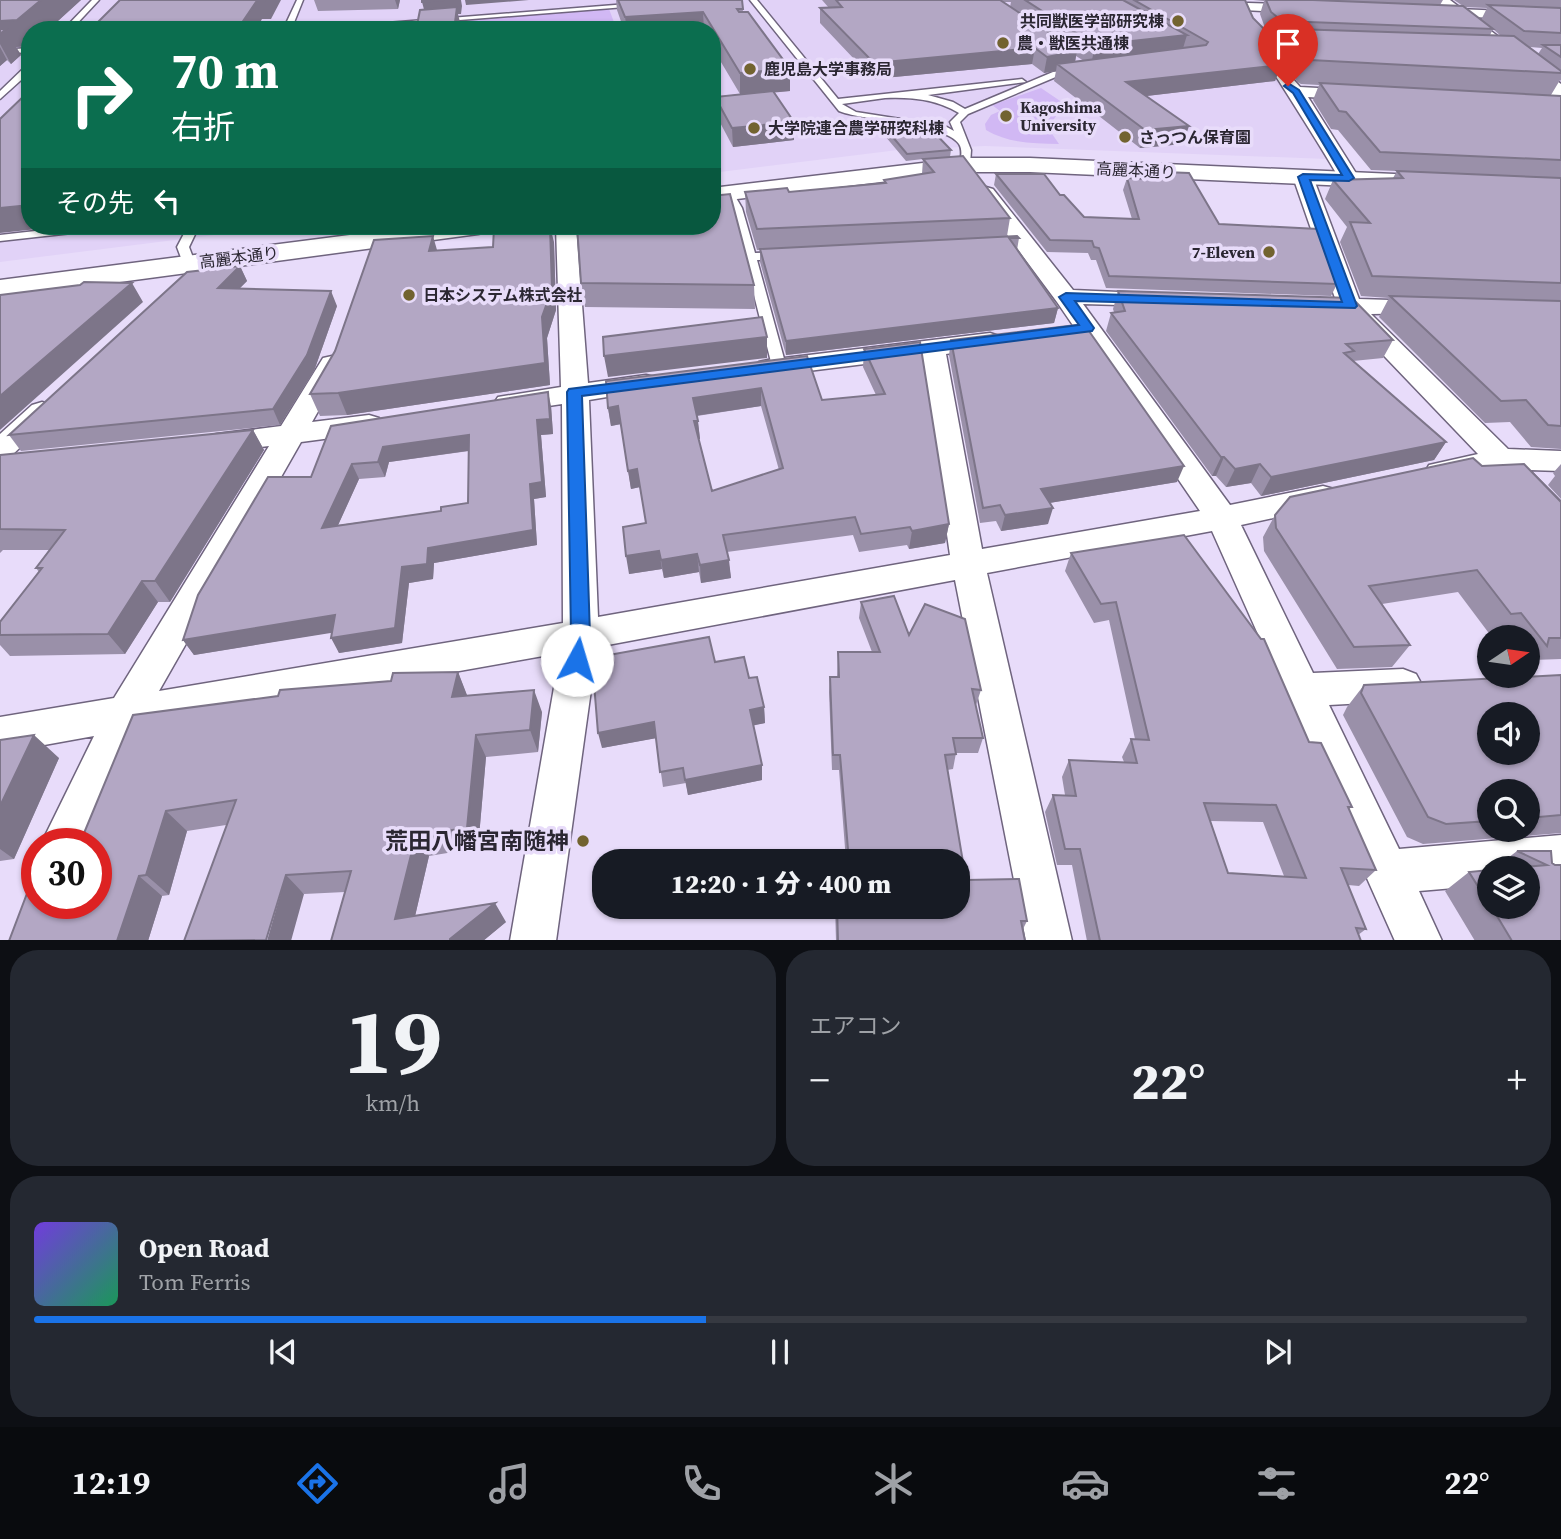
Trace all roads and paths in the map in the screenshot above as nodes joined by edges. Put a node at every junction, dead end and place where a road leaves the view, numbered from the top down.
1 (96, 0) edge
2 (300, 0) edge
3 (554, 0) edge
4 (753, 0) edge
5 (654, 3) edge
6 (1246, 4) edge
7 (1436, 7) edge
8 (1314, 10) edge
9 (557, 11) junction
10 (1459, 14) junction
11 (1561, 17) edge
12 (76, 21) edge
13 (292, 21) edge
14 (423, 21) edge
15 (1270, 44) junction
16 (1339, 47) edge
17 (21, 51) edge
18 (1477, 51) edge
19 (0, 52) edge
20 (1507, 53) junction
21 (1531, 54) edge
22 (1076, 62) edge
23 (21, 76) edge
24 (1042, 80) junction
25 (1296, 92) junction
26 (903, 95) junction
27 (0, 96) edge
28 (1366, 96) edge
29 (834, 102) junction
30 (1556, 102) edge
31 (965, 111) junction
32 (963, 153) junction
33 (1303, 177) junction
34 (1349, 178) junction
35 (1442, 183) edge
36 (721, 194) edge
37 (721, 195) edge
38 (27, 235) edge
39 (189, 235) edge
40 (440, 235) edge
41 (566, 235) edge
42 (0, 238) edge
43 (791, 255) edge
44 (750, 257) junction
45 (189, 264) junction
46 (0, 289) edge
47 (172, 291) edge
48 (1066, 297) junction
49 (1174, 300) edge
50 (1296, 304) edge
51 (1350, 306) junction
52 (1443, 309) edge
53 (341, 337) edge
54 (1010, 338) edge
55 (932, 349) junction
56 (779, 366) junction
57 (738, 372) edge
58 (670, 380) edge
59 (575, 392) junction
60 (61, 394) edge
61 (480, 407) edge
62 (398, 419) edge
63 (290, 436) junction
64 (193, 446) edge
65 (0, 450) edge
66 (1500, 459) junction
67 (1561, 461) edge
68 (28, 462) edge
69 (0, 465) edge
70 (1408, 479) edge
71 (1355, 490) edge
72 (1222, 518) junction
73 (1561, 522) edge
74 (968, 564) junction
75 (581, 635) junction
76 (1439, 683) edge
77 (1304, 690) junction
78 (125, 713) junction
79 (0, 735) edge
80 (70, 828) edge
81 (1561, 857) edge
82 (1387, 872) junction
83 (533, 940) edge
84 (1049, 940) edge
85 (1419, 940) edge

1 - 12 lane
2 - 13 lane
3 - 9 lane
4 - 29 lane
5 - 9 lane
6 - 8 street
6 - 15 street
7 - 10 street
9 - 14 lane
10 - 11 street
10 - 20 street
15 - 16 street
15 - 25 street
17 - 19 lane
18 - 20 street
20 - 21 street
20 - 30 street
22 - 24 lane
23 - 27 lane
24 - 26 lane
24 - 31 lane
25 - 28 street
25 - 34 street
26 - 29 lane
26 - 31 lane
29 - 32 lane
31 - 32 lane
32 - 33 street, 高麗本通り
32 - 36 street, 高麗本通り
32 - 48 street
33 - 34 street, 高麗本通り
33 - 51 street
34 - 35 street, 高麗本通り
37 - 44 lane
38 - 42 lane
39 - 45 lane
40 - 45 street, 高麗本通り
41 - 59 street
43 - 44 lane
44 - 56 lane
45 - 46 street, 高麗本通り
45 - 47 street
48 - 49 street
48 - 72 street
50 - 51 street
51 - 52 street
51 - 66 street
53 - 63 street
54 - 55 street
55 - 56 street
55 - 74 street
56 - 57 street
58 - 59 street
59 - 61 street
59 - 75 street
60 - 65 street
62 - 63 street
63 - 64 street
63 - 78 street
66 - 67 street
66 - 70 street
66 - 73 street
68 - 69 street
71 - 72 street
72 - 74 street
72 - 77 street
74 - 75 street
74 - 84 street
75 - 78 street
75 - 83 street
76 - 77 street
77 - 82 street
78 - 79 street
78 - 80 street
81 - 82 street
82 - 85 street

